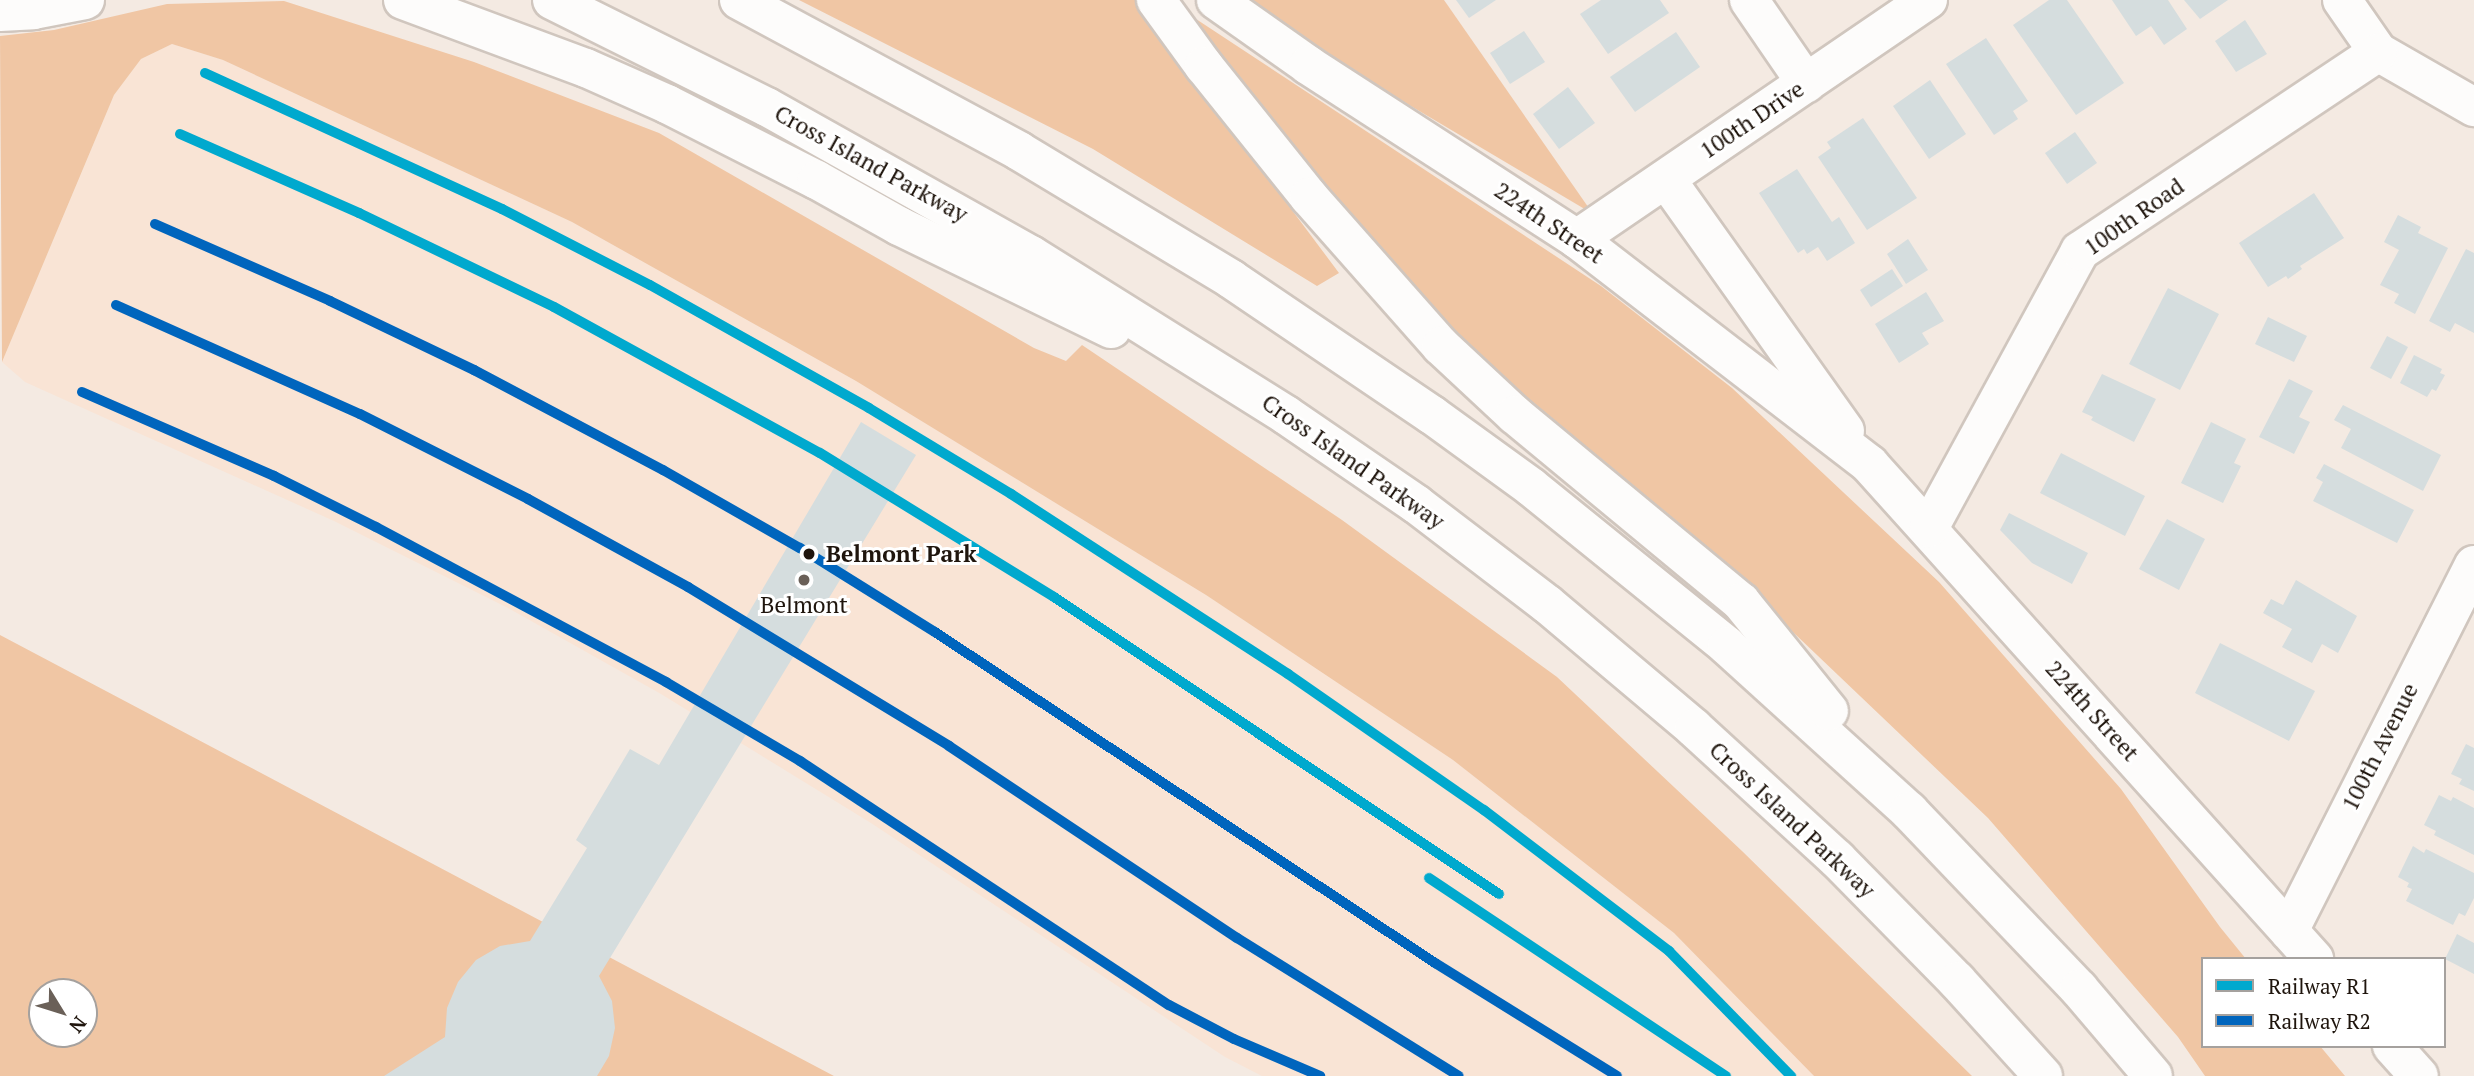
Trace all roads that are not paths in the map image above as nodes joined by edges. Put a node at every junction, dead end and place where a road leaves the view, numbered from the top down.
1 (85, 0) edge
2 (403, 0) edge
3 (552, 0) edge
4 (739, 0) edge
5 (1156, 0) edge
6 (1216, 0) edge
7 (1749, 0) edge
8 (1928, 0) edge
9 (2342, 0) edge
10 (0, 12) edge
11 (2378, 52) junction
12 (1806, 83) junction
13 (2474, 107) edge
14 (1666, 179) junction
15 (1577, 239) junction
16 (1286, 415) junction
17 (1869, 464) junction
18 (1929, 528) junction
19 (2474, 565) edge
20 (1909, 811) junction
21 (2289, 931) junction
22 (2312, 957) edge
23 (2394, 1048) edge
24 (2043, 1076) edge
25 (2153, 1076) edge
26 (2418, 1076) edge

1 - 10 main road
2 - 16 main road
3 - 16 main road, Cross Island Parkway
4 - 20 main road
5 - 20 main road
6 - 15 main road, 224th Street
7 - 12 main road
8 - 12 main road, 100th Drive
9 - 11 main road
11 - 13 main road
11 - 18 main road, 100th Road
12 - 14 main road, 100th Drive
14 - 15 main road, 100th Drive
14 - 17 main road, 224th Street
15 - 17 main road, 224th Street
16 - 24 main road, Cross Island Parkway
17 - 18 main road, 224th Street
18 - 21 main road, 224th Street
19 - 21 main road, 100th Avenue
20 - 25 main road
21 - 22 main road, 224th Street
23 - 26 main road

